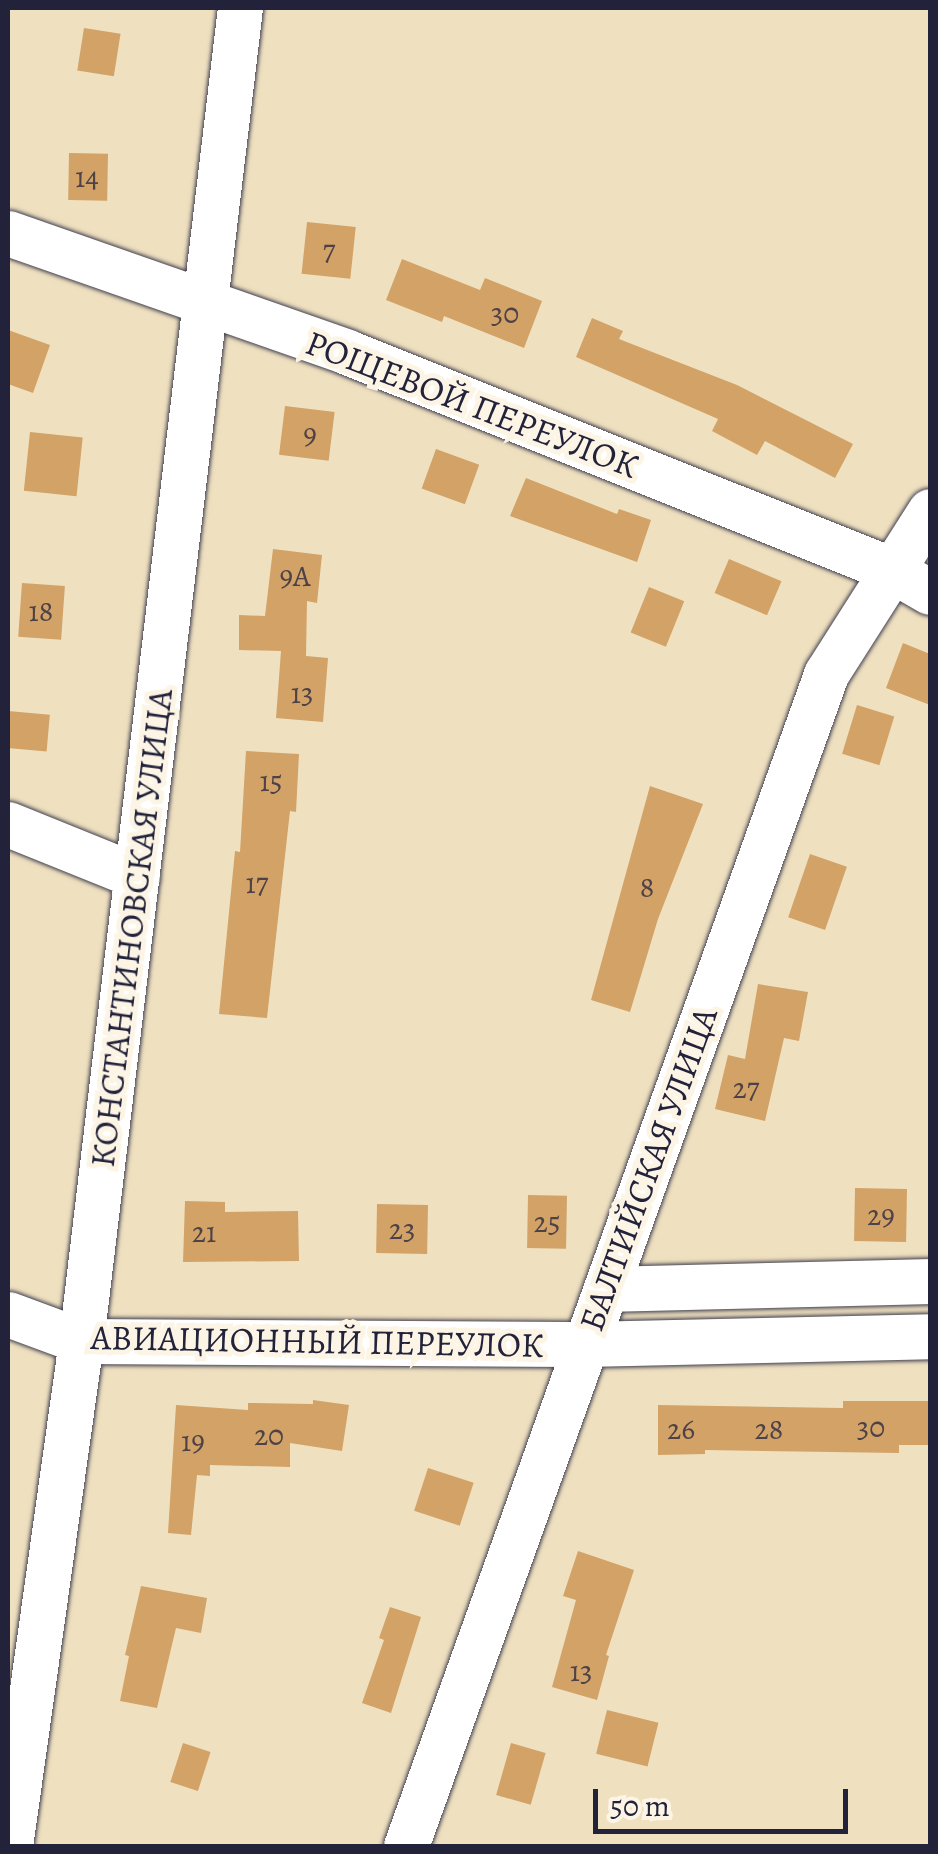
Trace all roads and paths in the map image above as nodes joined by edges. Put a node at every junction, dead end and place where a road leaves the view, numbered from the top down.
1 (240, 8) edge
2 (8, 233) edge
3 (205, 306) junction
4 (930, 511) edge
5 (890, 569) junction
6 (930, 592) edge
7 (8, 824) edge
8 (137, 876) junction
9 (930, 1281) edge
10 (606, 1289) junction
11 (8, 1314) edge
12 (930, 1336) edge
13 (81, 1341) junction
14 (585, 1344) junction
15 (10, 1846) edge
16 (406, 1846) edge

1 - 3 street, КОНСТАНТИНОВСКАЯ УЛИЦА
2 - 3 street, РОЩЕВОЙ ПЕРЕУЛОК
3 - 5 street, РОЩЕВОЙ ПЕРЕУЛОК
3 - 8 street, КОНСТАНТИНОВСКАЯ УЛИЦА
4 - 5 street, БАЛТИЙСКАЯ УЛИЦА
5 - 6 street, РОЩЕВОЙ ПЕРЕУЛОК
5 - 10 street, БАЛТИЙСКАЯ УЛИЦА
7 - 8 street
8 - 13 street, КОНСТАНТИНОВСКАЯ УЛИЦА
9 - 10 street
10 - 14 street, БАЛТИЙСКАЯ УЛИЦА
11 - 13 street, АВИАЦИОННЫЙ ПЕРЕУЛОК
12 - 14 street, АВИАЦИОННЫЙ ПЕРЕУЛОК
13 - 14 street, АВИАЦИОННЫЙ ПЕРЕУЛОК
13 - 15 street, КОНСТАНТИНОВСКАЯ УЛИЦА
14 - 16 street, БАЛТИЙСКАЯ УЛИЦА

